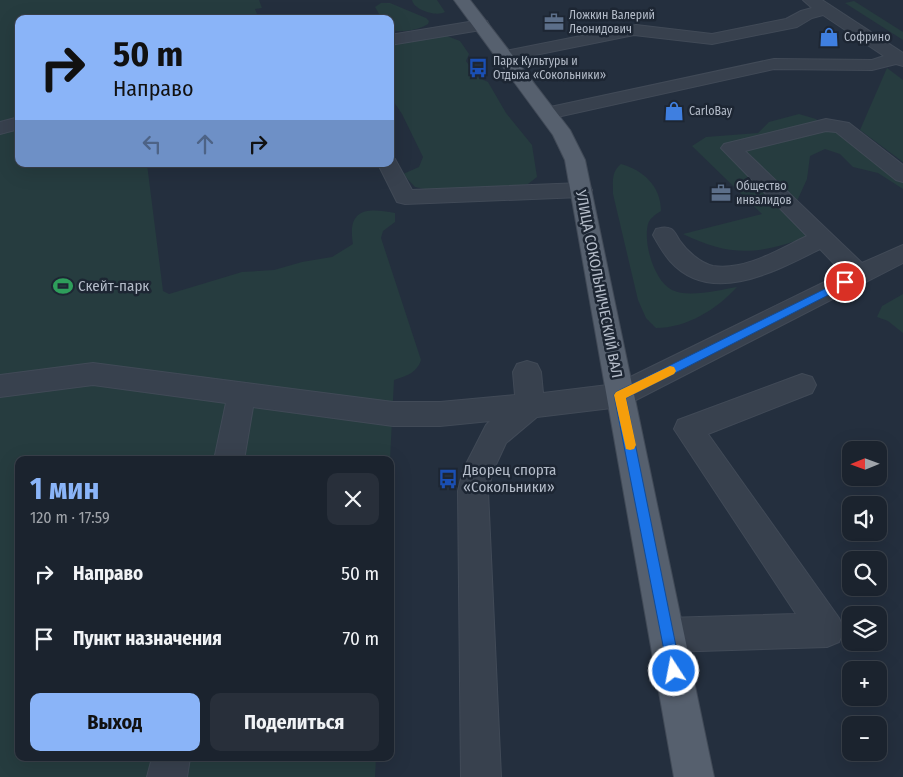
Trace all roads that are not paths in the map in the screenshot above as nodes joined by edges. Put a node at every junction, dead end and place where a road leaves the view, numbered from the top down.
1 (462, 0) edge
2 (811, 0) edge
3 (826, 10) junction
4 (481, 25) junction
5 (394, 39) edge
6 (505, 56) junction
7 (900, 60) edge
8 (548, 113) junction
9 (15, 125) edge
10 (0, 128) edge
11 (390, 167) edge
12 (903, 175) edge
13 (581, 190) junction
14 (664, 235) dead end
15 (822, 238) junction
16 (903, 253) edge
17 (860, 275) junction
18 (527, 372) dead end
19 (802, 385) dead end
20 (0, 386) edge
21 (242, 394) junction
22 (620, 395) junction
23 (530, 406) junction
24 (230, 456) edge
25 (667, 636) junction
26 (170, 761) edge
27 (167, 777) edge
28 (481, 777) edge
29 (694, 777) edge

1 - 4 main road, УЛИЦА СОКОЛЬНИЧЕСКИЙ ВАЛ
2 - 3 street
3 - 6 street
3 - 7 street
4 - 5 street
4 - 6 main road, УЛИЦА СОКОЛЬНИЧЕСКИЙ ВАЛ
6 - 8 main road, УЛИЦА СОКОЛЬНИЧЕСКИЙ ВАЛ
7 - 8 street
8 - 13 main road, УЛИЦА СОКОЛЬНИЧЕСКИЙ ВАЛ
9 - 10 street
11 - 13 street
12 - 15 street
13 - 22 main road, УЛИЦА СОКОЛЬНИЧЕСКИЙ ВАЛ
14 - 15 street
15 - 17 street
16 - 17 street
17 - 22 street
18 - 23 street
19 - 25 street
20 - 21 street
21 - 23 street
21 - 24 street
22 - 23 street
22 - 25 main road, УЛИЦА СОКОЛЬНИЧЕСКИЙ ВАЛ
23 - 28 street
25 - 29 main road, УЛИЦА СОКОЛЬНИЧЕСКИЙ ВАЛ
26 - 27 street

